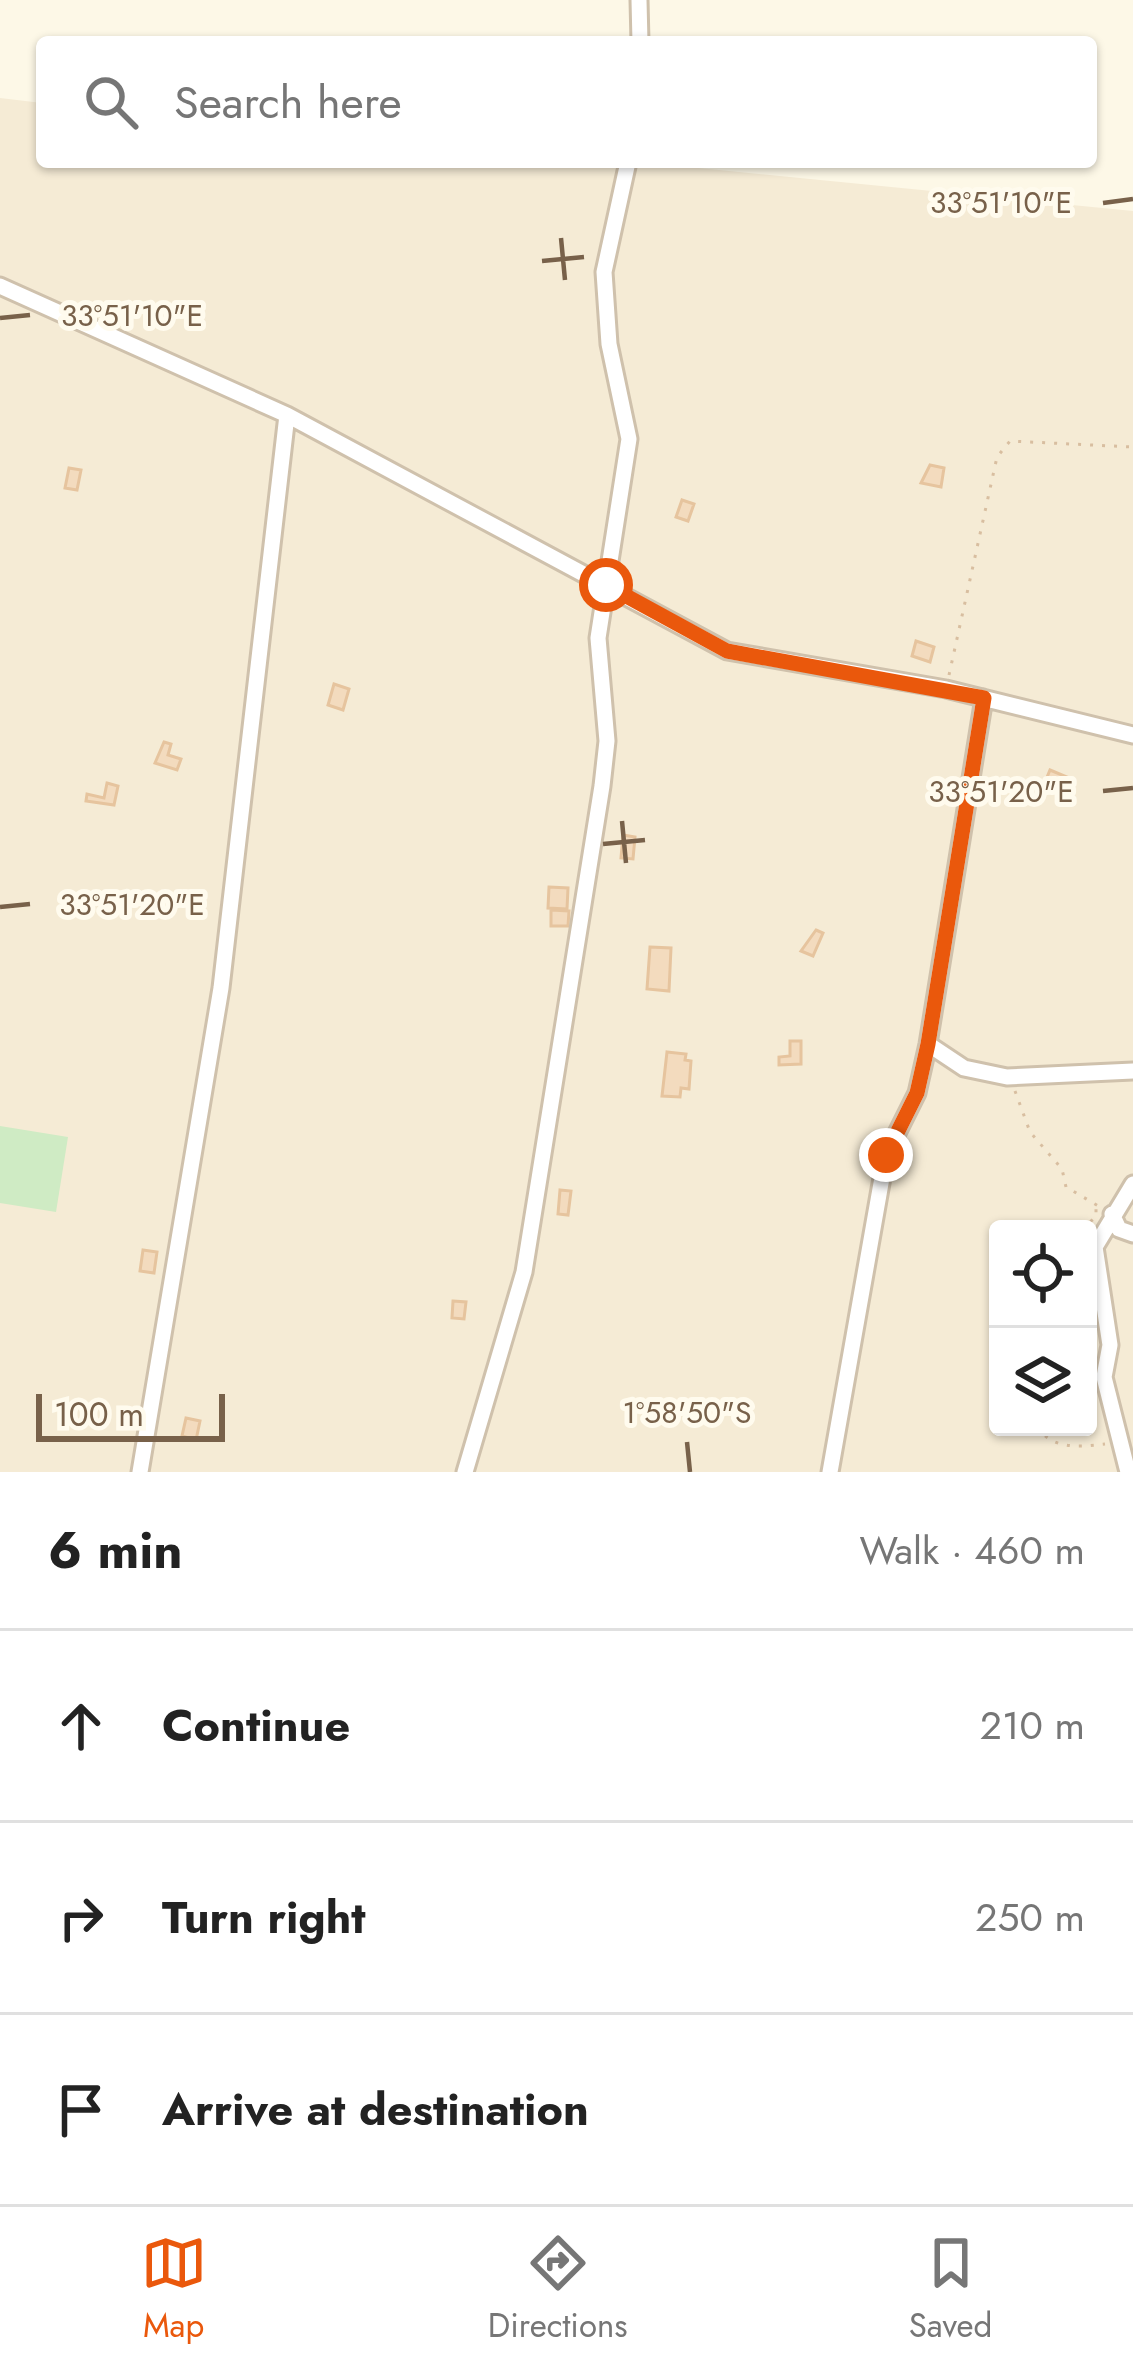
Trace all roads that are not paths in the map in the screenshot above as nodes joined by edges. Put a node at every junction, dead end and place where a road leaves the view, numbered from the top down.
1 (639, 0) edge
2 (640, 36) edge
3 (627, 168) edge
4 (0, 286) edge
5 (287, 415) junction
6 (606, 585) junction
7 (984, 698) junction
8 (1133, 735) edge
9 (928, 1044) junction
10 (1133, 1071) edge
11 (1133, 1184) edge
12 (1104, 1210) junction
13 (1133, 1234) edge
14 (140, 1472) edge
15 (466, 1472) edge
16 (830, 1472) edge
17 (1128, 1472) edge

1 - 2 street
3 - 6 street
4 - 5 street
5 - 6 street
5 - 14 street
6 - 7 street
6 - 15 street
7 - 8 street
7 - 9 street
9 - 10 street
9 - 16 street
11 - 12 street
12 - 13 street
12 - 17 street

